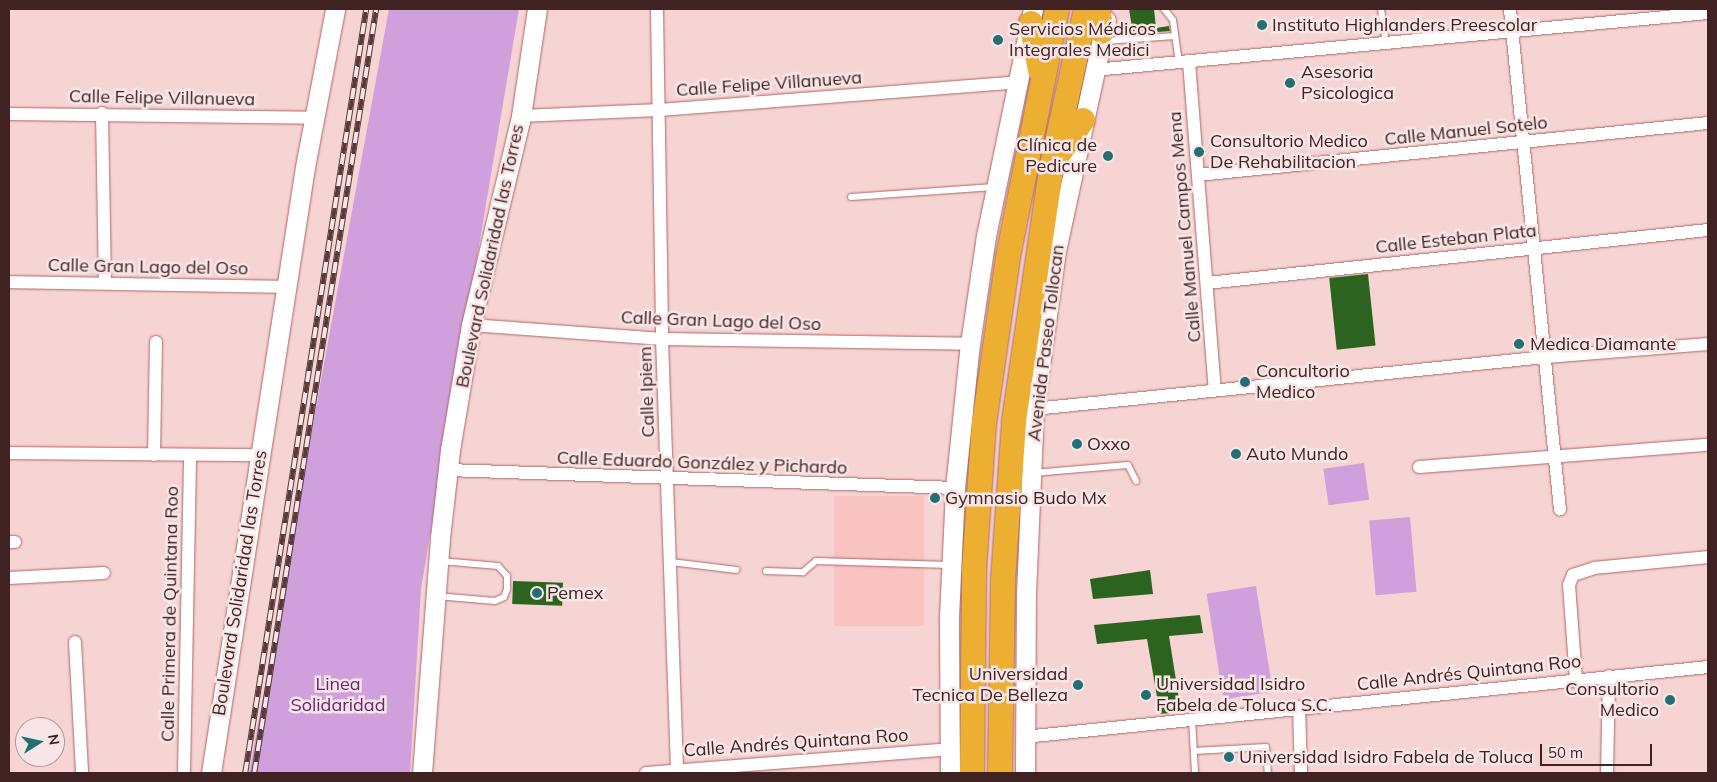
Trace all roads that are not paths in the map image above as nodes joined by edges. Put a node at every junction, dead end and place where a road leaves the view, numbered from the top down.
1 (335, 9) edge
2 (537, 9) edge
3 (657, 9) edge
4 (1057, 9) edge
5 (1086, 9) edge
6 (1098, 9) edge
7 (1108, 9) edge
8 (1164, 9) edge
9 (1381, 9) edge
10 (1510, 9) edge
11 (1708, 13) edge
12 (1032, 16) edge
13 (1512, 31) junction
14 (1101, 36) junction
15 (1175, 36) junction
16 (1386, 45) junction
17 (1184, 62) junction
18 (1094, 70) junction
19 (1031, 82) junction
20 (660, 110) junction
21 (102, 113) junction
22 (9, 114) edge
23 (521, 116) junction
24 (315, 118) junction
25 (1083, 120) junction
26 (1708, 123) edge
27 (1524, 143) junction
28 (1052, 165) junction
29 (1198, 175) junction
30 (996, 187) junction
31 (851, 197) dead end
32 (1708, 230) edge
33 (1535, 248) junction
34 (9, 282) edge
35 (105, 283) junction
36 (1207, 283) junction
37 (286, 287) junction
38 (471, 325) junction
39 (662, 339) junction
40 (156, 342) dead end
41 (970, 344) junction
42 (1708, 344) edge
43 (1546, 357) junction
44 (1215, 390) junction
45 (1034, 409) junction
46 (1708, 446) edge
47 (9, 453) edge
48 (154, 454) junction
49 (190, 455) junction
50 (261, 455) junction
51 (1556, 457) junction
52 (1420, 468) dead end
53 (448, 470) junction
54 (1031, 473) junction
55 (668, 480) junction
56 (1136, 481) dead end
57 (955, 488) junction
58 (1560, 510) dead end
59 (1708, 557) edge
60 (438, 561) junction
61 (671, 562) junction
62 (951, 565) junction
63 (737, 570) dead end
64 (766, 571) dead end
65 (104, 573) dead end
66 (9, 578) edge
67 (435, 596) junction
68 (75, 642) dead end
69 (1708, 667) edge
70 (1609, 676) junction
71 (1576, 680) junction
72 (1299, 708) junction
73 (1192, 719) junction
74 (1024, 737) junction
75 (949, 749) junction
76 (1194, 751) junction
77 (677, 772) edge
78 (82, 773) edge
79 (184, 773) edge
80 (211, 773) edge
81 (422, 773) edge
82 (646, 773) edge
83 (950, 773) edge
84 (972, 773) edge
85 (1000, 773) edge
86 (1025, 773) edge
87 (1195, 773) edge
88 (1268, 773) edge
89 (1301, 773) edge
90 (1607, 773) edge

1 - 24 main road, Boulevard Solidaridad las Torres
2 - 23 main road, Boulevard Solidaridad las Torres
3 - 20 street, Calle Ipiem
4 - 19 highway
5 - 28 highway, Avenida Paseo Tollocan
6 - 14 highway
7 - 14 main road, Avenida Paseo Tollocan
8 - 15 lane
9 - 16 lane
10 - 13 street
11 - 13 street
12 - 19 highway
13 - 16 street
13 - 27 street
14 - 15 lane
14 - 18 main road, Avenida Paseo Tollocan
15 - 17 lane
16 - 17 street
17 - 18 street
17 - 29 street, Calle Manuel Campos Mena
18 - 25 main road, Avenida Paseo Tollocan
19 - 20 street, Calle Felipe Villanueva
19 - 30 main road
19 - 84 highway
20 - 23 street, Calle Felipe Villanueva
20 - 39 street, Calle Ipiem
21 - 22 street, Calle Felipe Villanueva
21 - 24 street, Calle Felipe Villanueva
21 - 35 street
23 - 38 main road, Boulevard Solidaridad las Torres
24 - 37 main road, Boulevard Solidaridad las Torres
25 - 28 highway
25 - 45 main road, Avenida Paseo Tollocan
26 - 27 street, Calle Manuel Sotelo
27 - 29 street, Calle Manuel Sotelo
27 - 33 street
28 - 85 highway, Avenida Paseo Tollocan
29 - 36 street, Calle Manuel Campos Mena
30 - 31 lane
30 - 41 main road
32 - 33 street, Calle Esteban Plata
33 - 36 street, Calle Esteban Plata
33 - 43 street
34 - 35 street, Calle Gran Lago del Oso
35 - 37 street, Calle Gran Lago del Oso
36 - 44 street, Calle Manuel Campos Mena
37 - 50 main road, Boulevard Solidaridad las Torres
38 - 39 street, Calle Gran Lago del Oso
38 - 53 main road, Boulevard Solidaridad las Torres
39 - 41 street, Calle Gran Lago del Oso
39 - 55 street, Calle Ipiem
40 - 48 street
41 - 57 main road
42 - 43 street
43 - 44 street
43 - 51 street
44 - 45 street
45 - 54 main road, Avenida Paseo Tollocan
46 - 51 street
47 - 48 street
48 - 49 street
49 - 50 street
49 - 79 street, Calle Primera de Quintana Roo
50 - 80 main road, Boulevard Solidaridad las Torres
51 - 52 street
51 - 58 street
53 - 55 street, Calle Eduardo González y Pichardo
53 - 60 main road, Boulevard Solidaridad las Torres
54 - 56 lane
54 - 74 main road, Avenida Paseo Tollocan
55 - 57 street, Calle Eduardo González y Pichardo
55 - 61 street, Calle Ipiem
57 - 62 main road
59 - 71 street
60 - 67 main road, Boulevard Solidaridad las Torres
60 - 67 lane
61 - 63 lane
61 - 77 street, Calle Ipiem
62 - 64 lane
62 - 75 main road
65 - 66 street
67 - 81 main road, Boulevard Solidaridad las Torres
68 - 78 street
69 - 70 street, Calle Andrés Quintana Roo
70 - 71 street, Calle Andrés Quintana Roo
70 - 90 street
71 - 72 street, Calle Andrés Quintana Roo
72 - 73 street, Calle Andrés Quintana Roo
72 - 89 street
73 - 74 street, Calle Andrés Quintana Roo
73 - 76 lane
74 - 86 main road, Avenida Paseo Tollocan
75 - 77 street, Calle Andrés Quintana Roo
75 - 83 main road
76 - 87 lane
76 - 88 lane
77 - 82 street, Calle Andrés Quintana Roo

